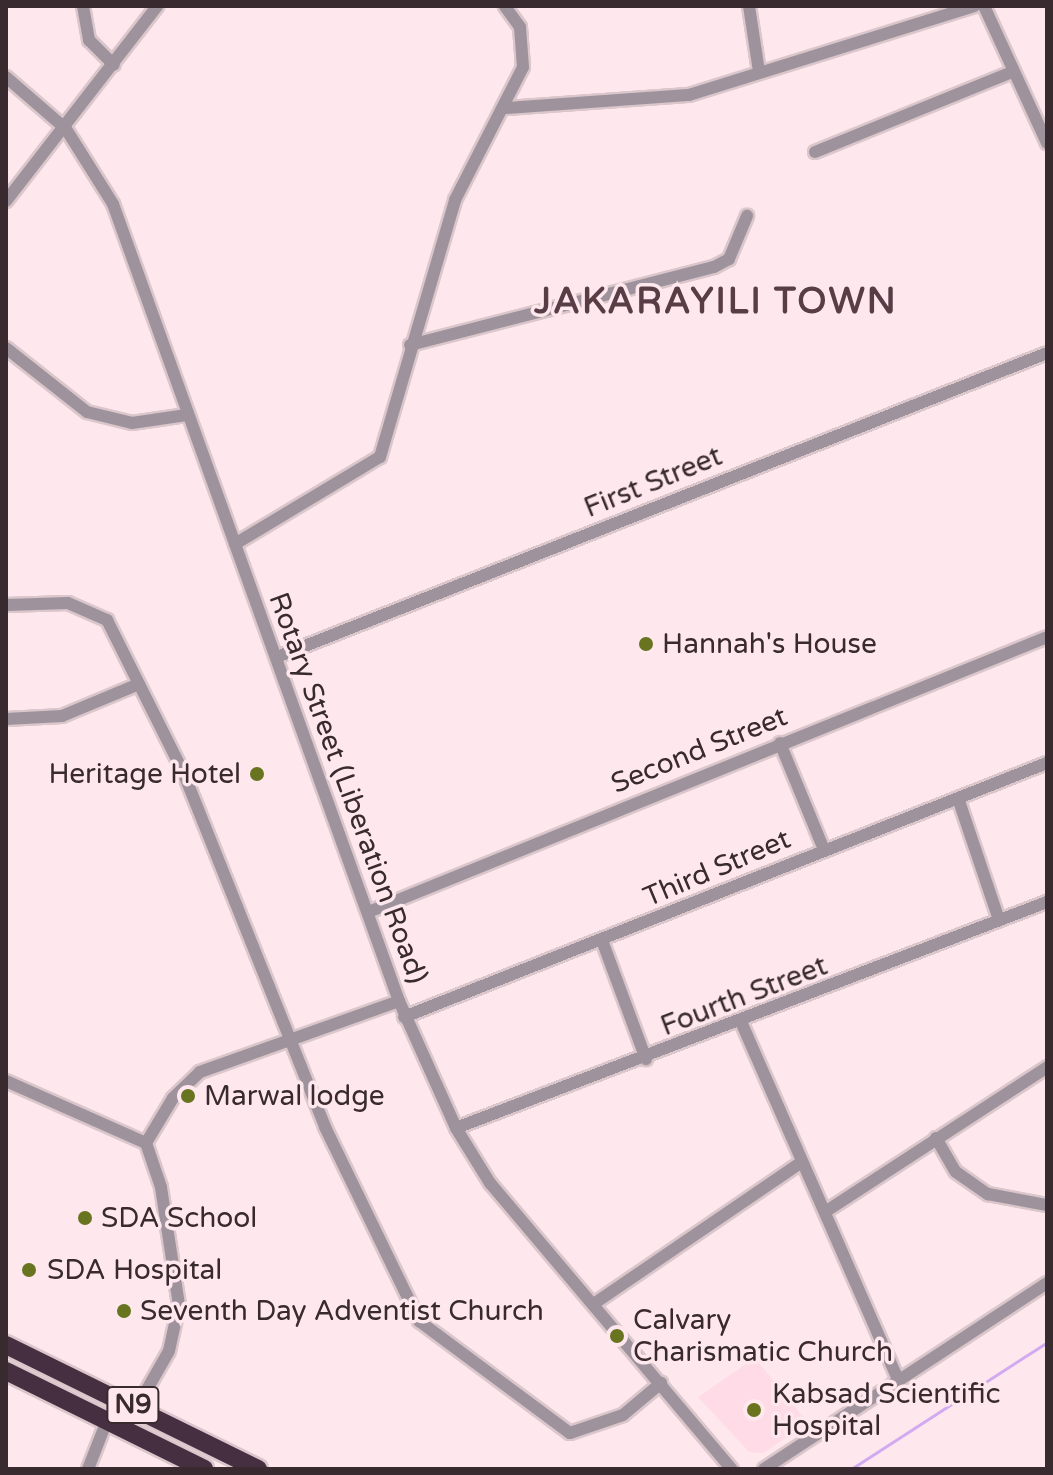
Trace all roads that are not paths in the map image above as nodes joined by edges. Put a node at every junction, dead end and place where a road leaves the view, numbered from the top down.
1 (83, 6) edge
2 (157, 6) edge
3 (505, 6) edge
4 (749, 6) edge
5 (974, 6) edge
6 (984, 6) edge
7 (114, 65) junction
8 (759, 71) junction
9 (1010, 73) junction
10 (6, 77) edge
11 (506, 108) junction
12 (66, 129) junction
13 (1047, 143) edge
14 (815, 152) dead end
15 (6, 201) edge
16 (747, 216) dead end
17 (410, 345) junction
18 (6, 348) edge
19 (1047, 353) edge
20 (186, 415) junction
21 (235, 544) junction
22 (6, 605) edge
23 (1047, 637) edge
24 (277, 657) junction
25 (139, 684) junction
26 (6, 719) edge
27 (780, 743) junction
28 (1047, 763) edge
29 (959, 801) junction
30 (824, 850) junction
31 (1047, 902) edge
32 (371, 911) junction
33 (999, 920) junction
34 (603, 943) junction
35 (399, 1001) junction
36 (404, 1017) junction
37 (742, 1024) junction
38 (292, 1038) junction
39 (646, 1059) junction
40 (1047, 1067) edge
41 (6, 1081) edge
42 (456, 1128) junction
43 (936, 1138) junction
44 (146, 1143) junction
45 (802, 1162) junction
46 (1047, 1205) edge
47 (828, 1210) junction
48 (1047, 1283) edge
49 (595, 1303) junction
50 (6, 1345) edge
51 (6, 1371) edge
52 (899, 1381) junction
53 (661, 1383) junction
54 (137, 1407) junction
55 (106, 1423) junction
56 (88, 1469) edge
57 (204, 1469) edge
58 (258, 1469) edge
59 (732, 1469) edge
60 (764, 1469) edge

1 - 7 street
2 - 7 street
3 - 11 street
4 - 8 street
5 - 8 street
6 - 9 street
7 - 12 street
8 - 11 street
9 - 13 street
9 - 14 street
10 - 12 street, Rotary Street (Liberation Road)
11 - 17 street
12 - 15 street
12 - 20 street, Rotary Street (Liberation Road)
16 - 17 street
17 - 21 street
18 - 20 street
19 - 24 street, First Street
20 - 21 street, Rotary Street (Liberation Road)
21 - 24 street, Rotary Street (Liberation Road)
22 - 25 street
23 - 27 street, Second Street
24 - 32 street, Rotary Street (Liberation Road)
25 - 26 street
25 - 38 street
27 - 30 street
27 - 32 street, Second Street
28 - 29 street, Third Street
29 - 30 street, Third Street
29 - 33 street
30 - 34 street, Third Street
31 - 33 street, Fourth Street
32 - 35 street, Rotary Street (Liberation Road)
33 - 37 street, Fourth Street
34 - 36 street, Third Street
34 - 39 street
35 - 36 street, Rotary Street (Liberation Road)
35 - 38 street
36 - 42 street, Rotary Street (Liberation Road)
37 - 39 street, Fourth Street
37 - 45 street
38 - 44 street
38 - 53 street
39 - 42 street, Fourth Street
40 - 43 street
41 - 44 street
42 - 49 street, Rotary Street (Liberation Road)
43 - 46 street
43 - 47 street
44 - 54 street
45 - 47 street
45 - 49 street
47 - 52 street
48 - 52 street
49 - 53 street, Rotary Street (Liberation Road)
50 - 54 highway, N9
51 - 55 highway, N9
52 - 60 street
53 - 59 street, Rotary Street (Liberation Road)
54 - 58 highway, N9
55 - 56 street
55 - 57 highway, N9

